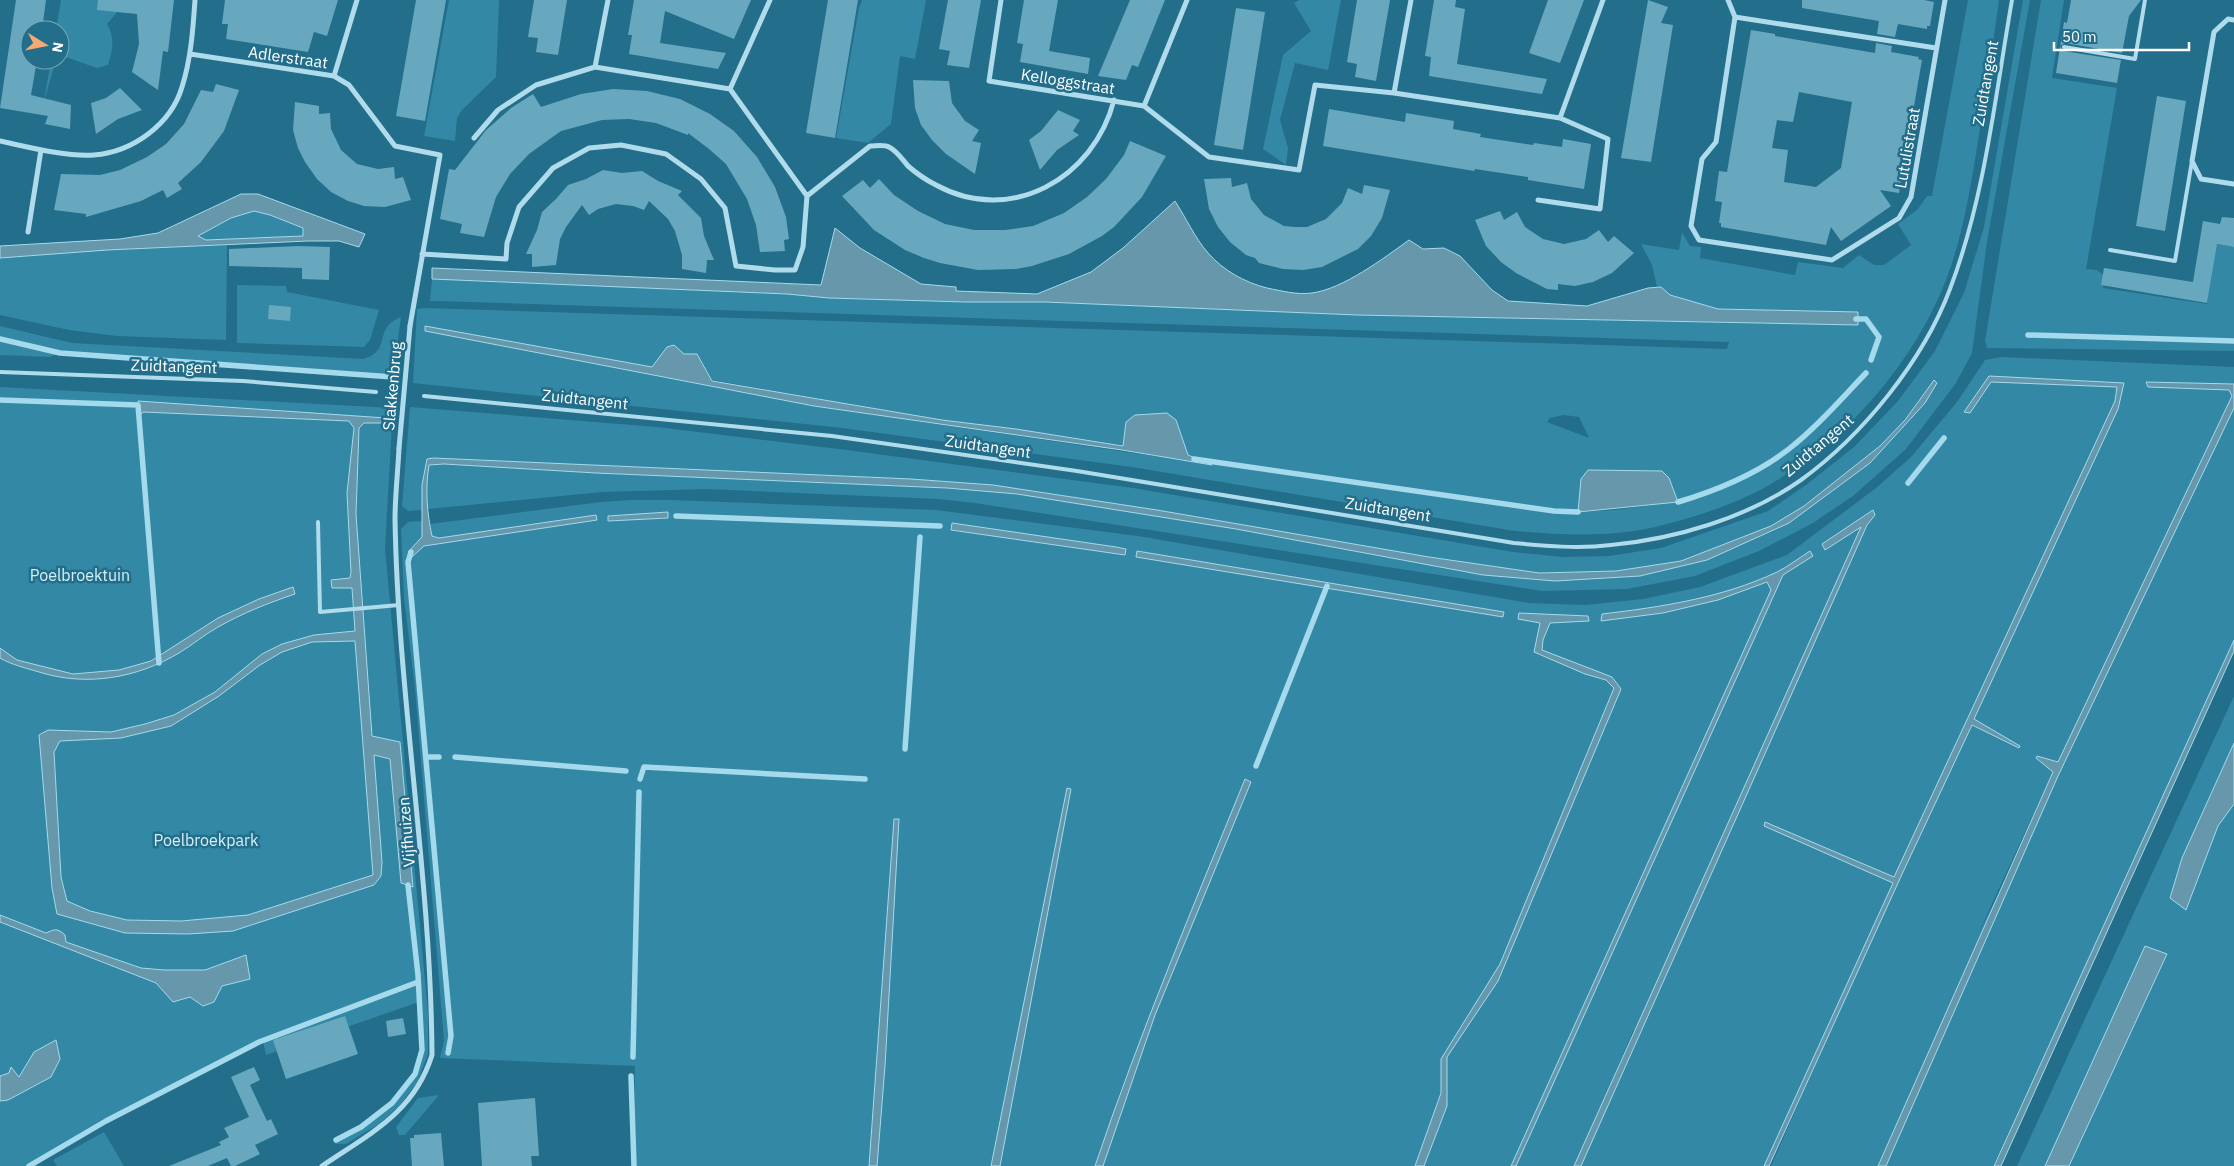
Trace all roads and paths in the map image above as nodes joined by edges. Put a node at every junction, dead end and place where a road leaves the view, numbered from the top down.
1 (195, 0) edge
2 (358, 0) edge
3 (608, 0) edge
4 (770, 0) edge
5 (1001, 0) edge
6 (1187, 0) edge
7 (1411, 0) edge
8 (1603, 0) edge
9 (1728, 0) edge
10 (1945, 0) edge
11 (2012, 0) edge
12 (2145, 0) edge
13 (1735, 17) junction
14 (2231, 20) edge
15 (2064, 47) dead end
16 (1936, 48) junction
17 (190, 54) junction
18 (595, 67) junction
19 (334, 76) junction
20 (730, 89) junction
21 (1394, 93) junction
22 (1114, 100) junction
23 (1144, 106) junction
24 (1560, 118) junction
25 (474, 138) dead end
26 (0, 141) edge
27 (41, 150) junction
28 (2192, 161) junction
29 (2234, 184) edge
30 (808, 196) junction
31 (1538, 200) dead end
32 (28, 232) dead end
33 (2110, 250) dead end
34 (422, 254) junction
35 (0, 372) edge
36 (376, 392) dead end
37 (424, 396) dead end
38 (399, 448) joint
39 (318, 522) dead end
40 (399, 605) junction
41 (322, 1166) edge

1 - 17 street
2 - 19 street, Adlerstraat
3 - 18 street
4 - 20 street
5 - 22 street, Kelloggstraat
6 - 23 street
7 - 21 street
8 - 24 street
9 - 13 street
10 - 16 street, Lutulistraat
11 - 37 lane, Zuidtangent
12 - 15 lane
13 - 16 street
13 - 16 street, Lutulistraat
14 - 28 street
17 - 19 street, Adlerstraat
17 - 27 street
18 - 20 street
18 - 25 street
19 - 34 street
20 - 30 street
21 - 23 street, Kelloggstraat
21 - 24 street
22 - 23 street, Kelloggstraat
22 - 30 street
24 - 31 street
26 - 27 street
27 - 32 street
28 - 29 street
28 - 33 lane
30 - 34 street
34 - 38 street, Slakkenbrug, bridge
35 - 36 lane, Zuidtangent
38 - 40 street, Vijfhuizen
39 - 40 lane
40 - 41 street, Vijfhuizen

